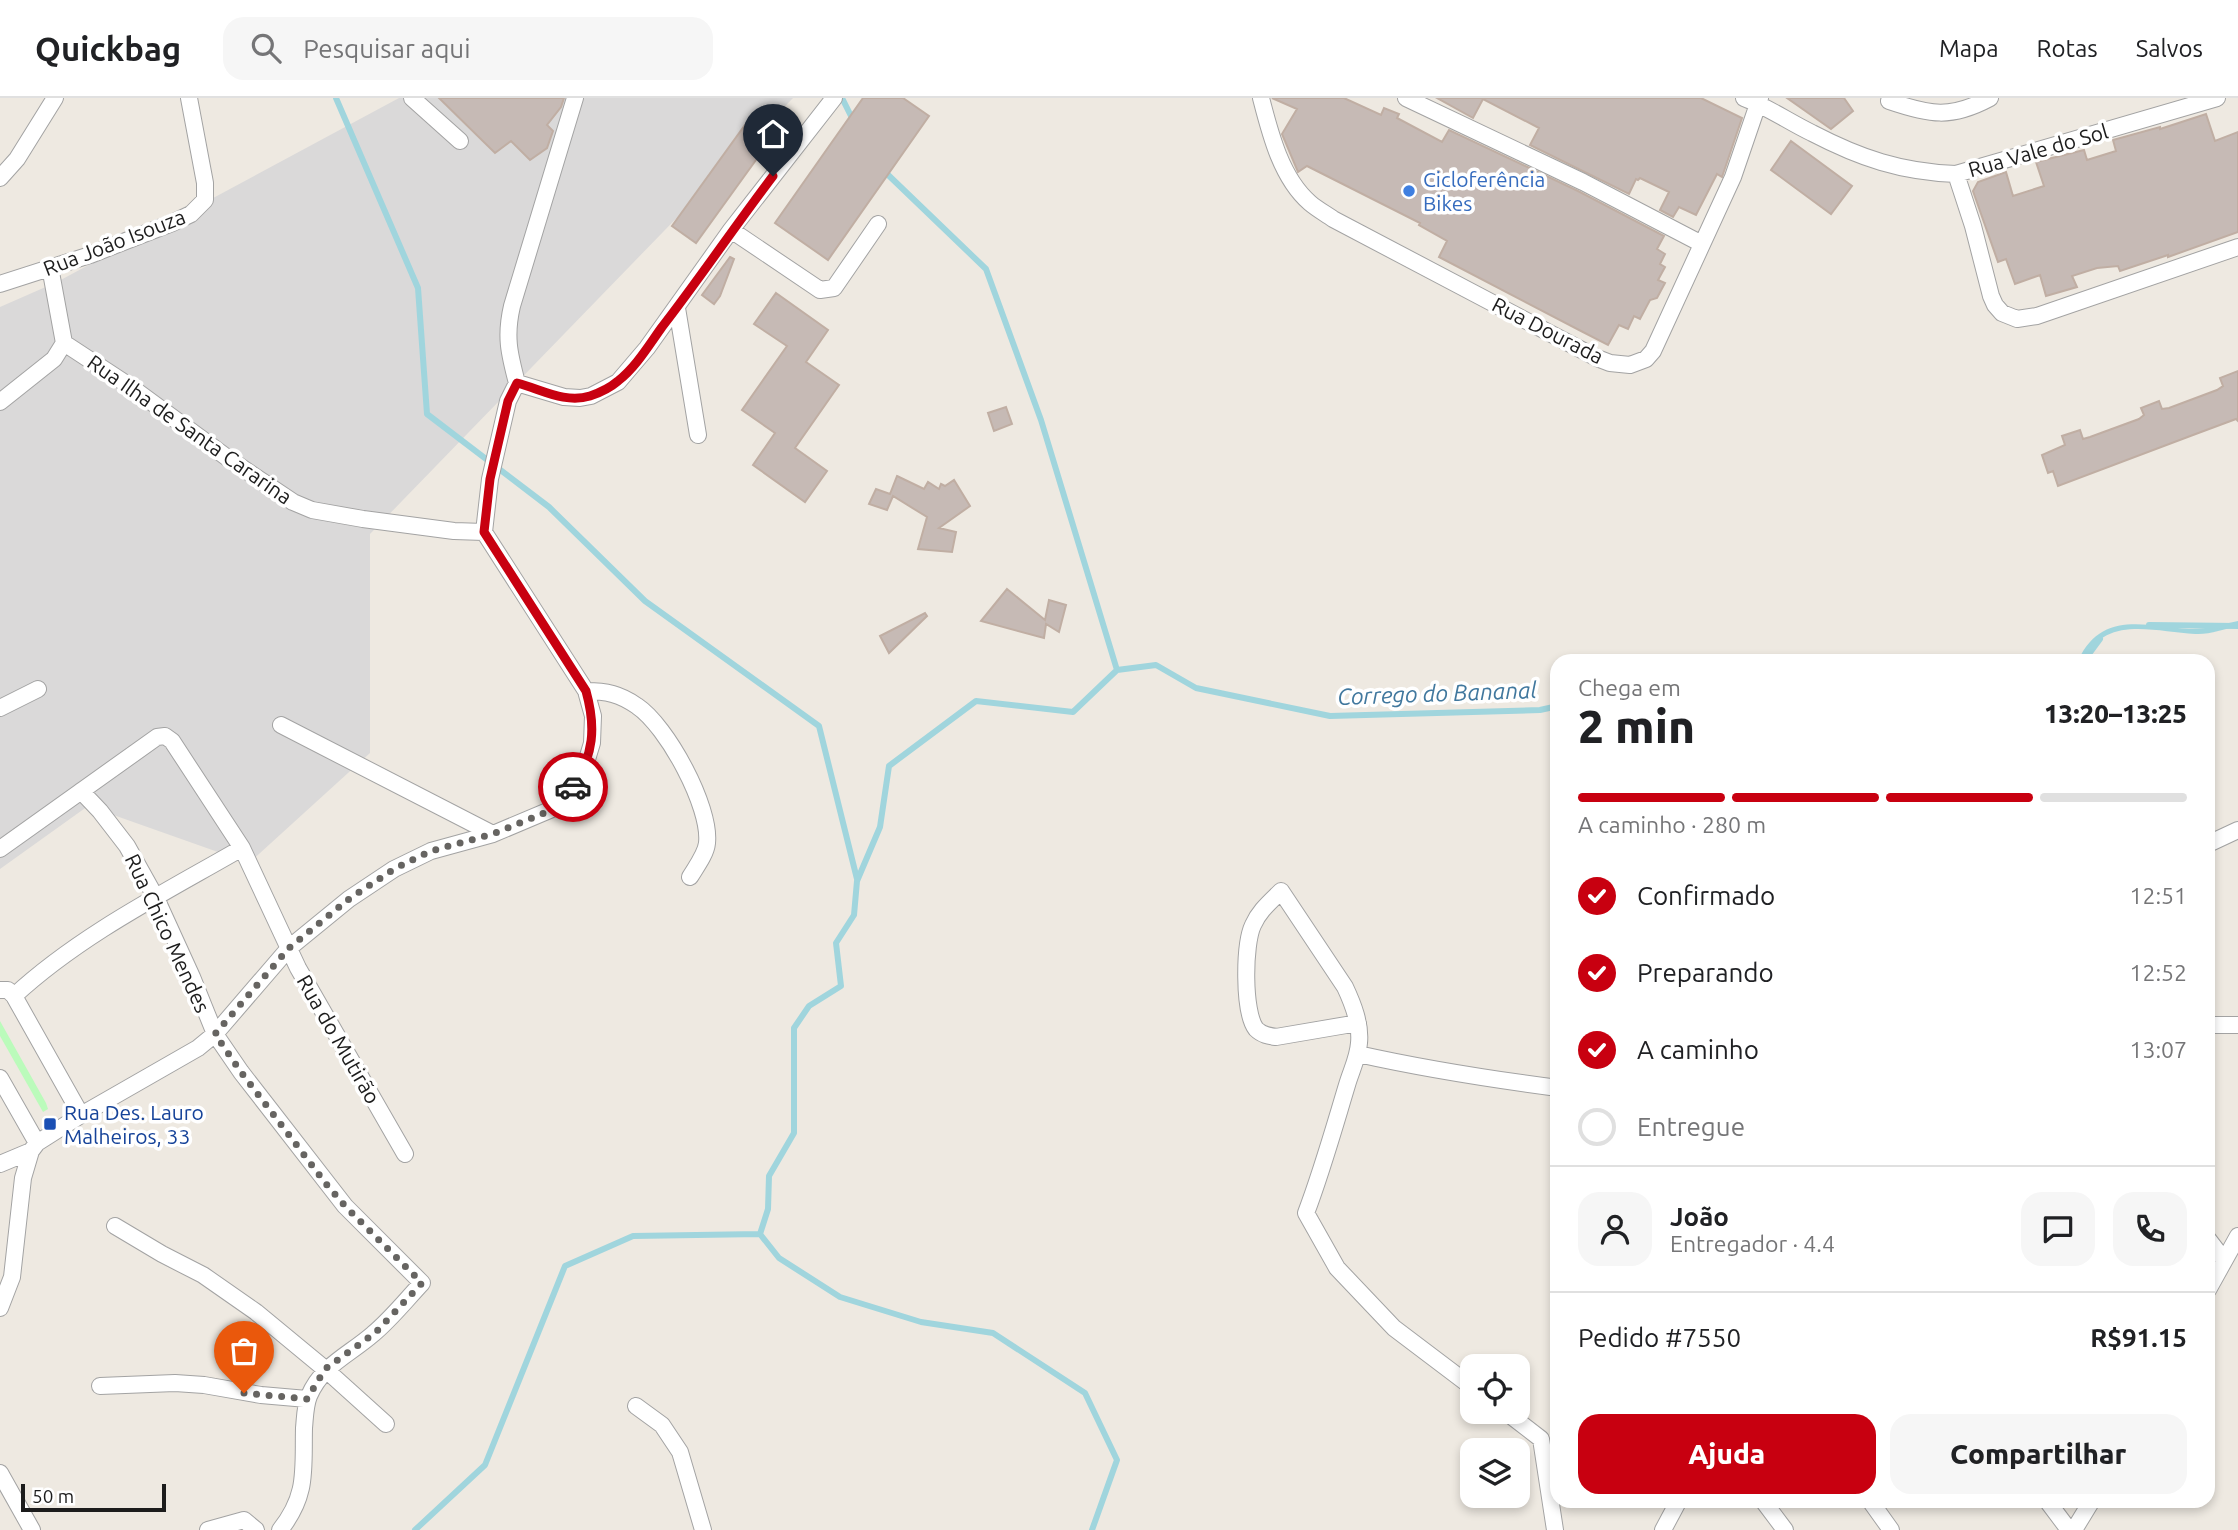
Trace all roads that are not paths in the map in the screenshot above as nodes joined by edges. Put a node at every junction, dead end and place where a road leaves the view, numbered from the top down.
1 (55, 98) edge
2 (189, 98) edge
3 (412, 98) edge
4 (575, 98) edge
5 (834, 98) edge
6 (1261, 98) edge
7 (1406, 98) edge
8 (1990, 98) edge
9 (2217, 98) edge
10 (1754, 100) edge
11 (1889, 102) dead end
12 (460, 141) dead end
13 (0, 154) edge
14 (12, 165) junction
15 (1956, 174) junction
16 (0, 178) edge
17 (878, 225) dead end
18 (731, 230) junction
19 (1702, 244) junction
20 (2238, 247) edge
21 (50, 267) junction
22 (0, 284) edge
23 (677, 309) junction
24 (64, 343) junction
25 (517, 383) junction
26 (0, 402) edge
27 (698, 435) dead end
28 (484, 532) junction
29 (38, 689) dead end
30 (586, 691) junction
31 (0, 708) edge
32 (281, 725) dead end
33 (81, 791) junction
34 (2238, 830) edge
35 (493, 834) junction
36 (2215, 841) edge
37 (242, 848) junction
38 (0, 849) edge
39 (690, 877) dead end
40 (156, 898) junction
41 (289, 948) junction
42 (7, 993) edge
43 (1357, 1024) junction
44 (2215, 1025) edge
45 (2238, 1025) edge
46 (215, 1034) junction
47 (1358, 1054) junction
48 (0, 1078) edge
49 (1550, 1087) edge
50 (81, 1115) junction
51 (34, 1147) junction
52 (405, 1154) dead end
53 (0, 1164) edge
54 (115, 1226) dead end
55 (2238, 1236) edge
56 (2215, 1249) edge
57 (2224, 1260) junction
58 (2215, 1277) edge
59 (0, 1308) edge
60 (325, 1369) junction
61 (1460, 1378) edge
62 (100, 1386) dead end
63 (307, 1399) junction
64 (636, 1406) dead end
65 (386, 1424) dead end
66 (1522, 1424) edge
67 (0, 1473) edge
68 (1550, 1498) edge
69 (1552, 1508) edge
70 (1675, 1508) edge
71 (1768, 1508) edge
72 (1875, 1508) edge
73 (2053, 1508) edge
74 (2087, 1508) edge
75 (32, 1530) edge
76 (208, 1530) edge
77 (256, 1530) edge
78 (280, 1530) edge
79 (703, 1530) edge
80 (1555, 1530) edge
81 (1663, 1530) edge
82 (1785, 1530) edge
83 (1891, 1530) edge
84 (2071, 1530) edge

1 - 14 street
2 - 21 street, Rua João Isouza
3 - 12 street
4 - 25 street
5 - 18 street
6 - 19 street, Rua Dourada
7 - 19 street
8 - 11 street
9 - 15 street, Rua Vale do Sol
10 - 15 street, Rua Vale do Sol
10 - 19 street, Rua Dourada
13 - 14 street
14 - 16 street
15 - 20 street
17 - 18 street
18 - 23 street
21 - 22 street, Rua João Isouza
21 - 24 street
23 - 25 street
23 - 27 street
24 - 26 street
24 - 28 street, Rua Ilha de Santa Cararina
25 - 28 street
28 - 30 street
29 - 31 street
30 - 35 street
30 - 39 street
32 - 35 street
33 - 37 street, Rua do Mutirão
33 - 38 street, Rua do Mutirão
33 - 40 street, Rua Chico Mendes
34 - 36 street
35 - 41 street
37 - 40 street
37 - 41 street, Rua do Mutirão
40 - 42 street
40 - 46 street, Rua Chico Mendes
41 - 46 street
41 - 52 street, Rua do Mutirão
42 - 50 street
43 - 43 street
43 - 47 street
44 - 45 street
46 - 50 street
46 - 60 street, Rua Chico Mendes
47 - 49 street
47 - 61 street
48 - 51 street
50 - 51 street
51 - 53 street
51 - 59 street
54 - 60 street
55 - 57 street
56 - 57 street
57 - 58 street
60 - 63 street
60 - 65 street
62 - 63 street
63 - 78 street
64 - 79 street
66 - 68 street
67 - 75 street
69 - 80 street
70 - 81 street
71 - 82 street
72 - 83 street
73 - 84 street
74 - 84 street
76 - 77 street

